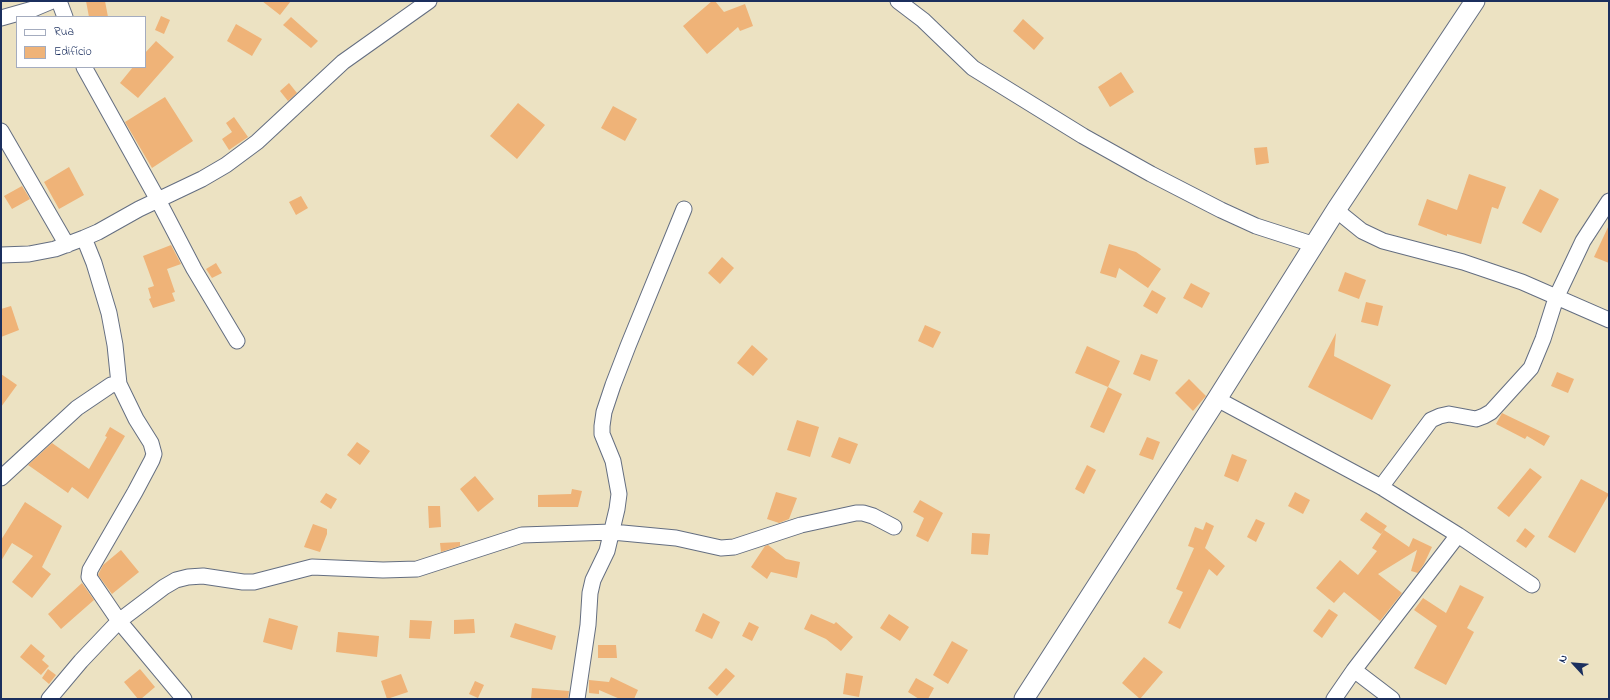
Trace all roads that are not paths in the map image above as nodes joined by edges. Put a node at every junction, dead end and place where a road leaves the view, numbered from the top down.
1 (52, 1) edge
2 (59, 1) edge
3 (429, 1) edge
4 (898, 1) edge
5 (1475, 1) edge
6 (65, 16) edge
7 (1, 18) edge
8 (85, 68) edge
9 (1, 131) edge
10 (158, 200) junction
11 (1609, 201) edge
12 (684, 209) dead end
13 (1336, 210) junction
14 (84, 238) junction
15 (67, 245) junction
16 (1315, 245) junction
17 (1, 255) edge
18 (1556, 298) junction
19 (1609, 320) edge
20 (237, 341) dead end
21 (119, 384) junction
22 (1217, 399) junction
23 (1, 478) edge
24 (1381, 487) junction
25 (894, 527) dead end
26 (612, 532) junction
27 (1458, 535) junction
28 (1532, 585) dead end
29 (119, 621) junction
30 (1354, 670) junction
31 (49, 699) edge
32 (184, 699) edge
33 (577, 699) edge
34 (1024, 699) edge
35 (1334, 699) edge
36 (1392, 699) edge

1 - 7 street
2 - 6 street
3 - 10 street
4 - 16 street
5 - 13 street
8 - 10 street
9 - 15 street
10 - 14 street
10 - 20 street
11 - 18 street
12 - 26 street
13 - 16 street
13 - 18 street
14 - 15 street
14 - 21 street
15 - 17 street
16 - 22 street
18 - 19 street
18 - 24 street
21 - 23 street
21 - 29 street
22 - 24 street
22 - 34 street
24 - 27 street
25 - 26 street
26 - 29 street
26 - 33 street
27 - 28 street
27 - 30 street
29 - 31 street
29 - 32 street
30 - 35 street
30 - 36 street

